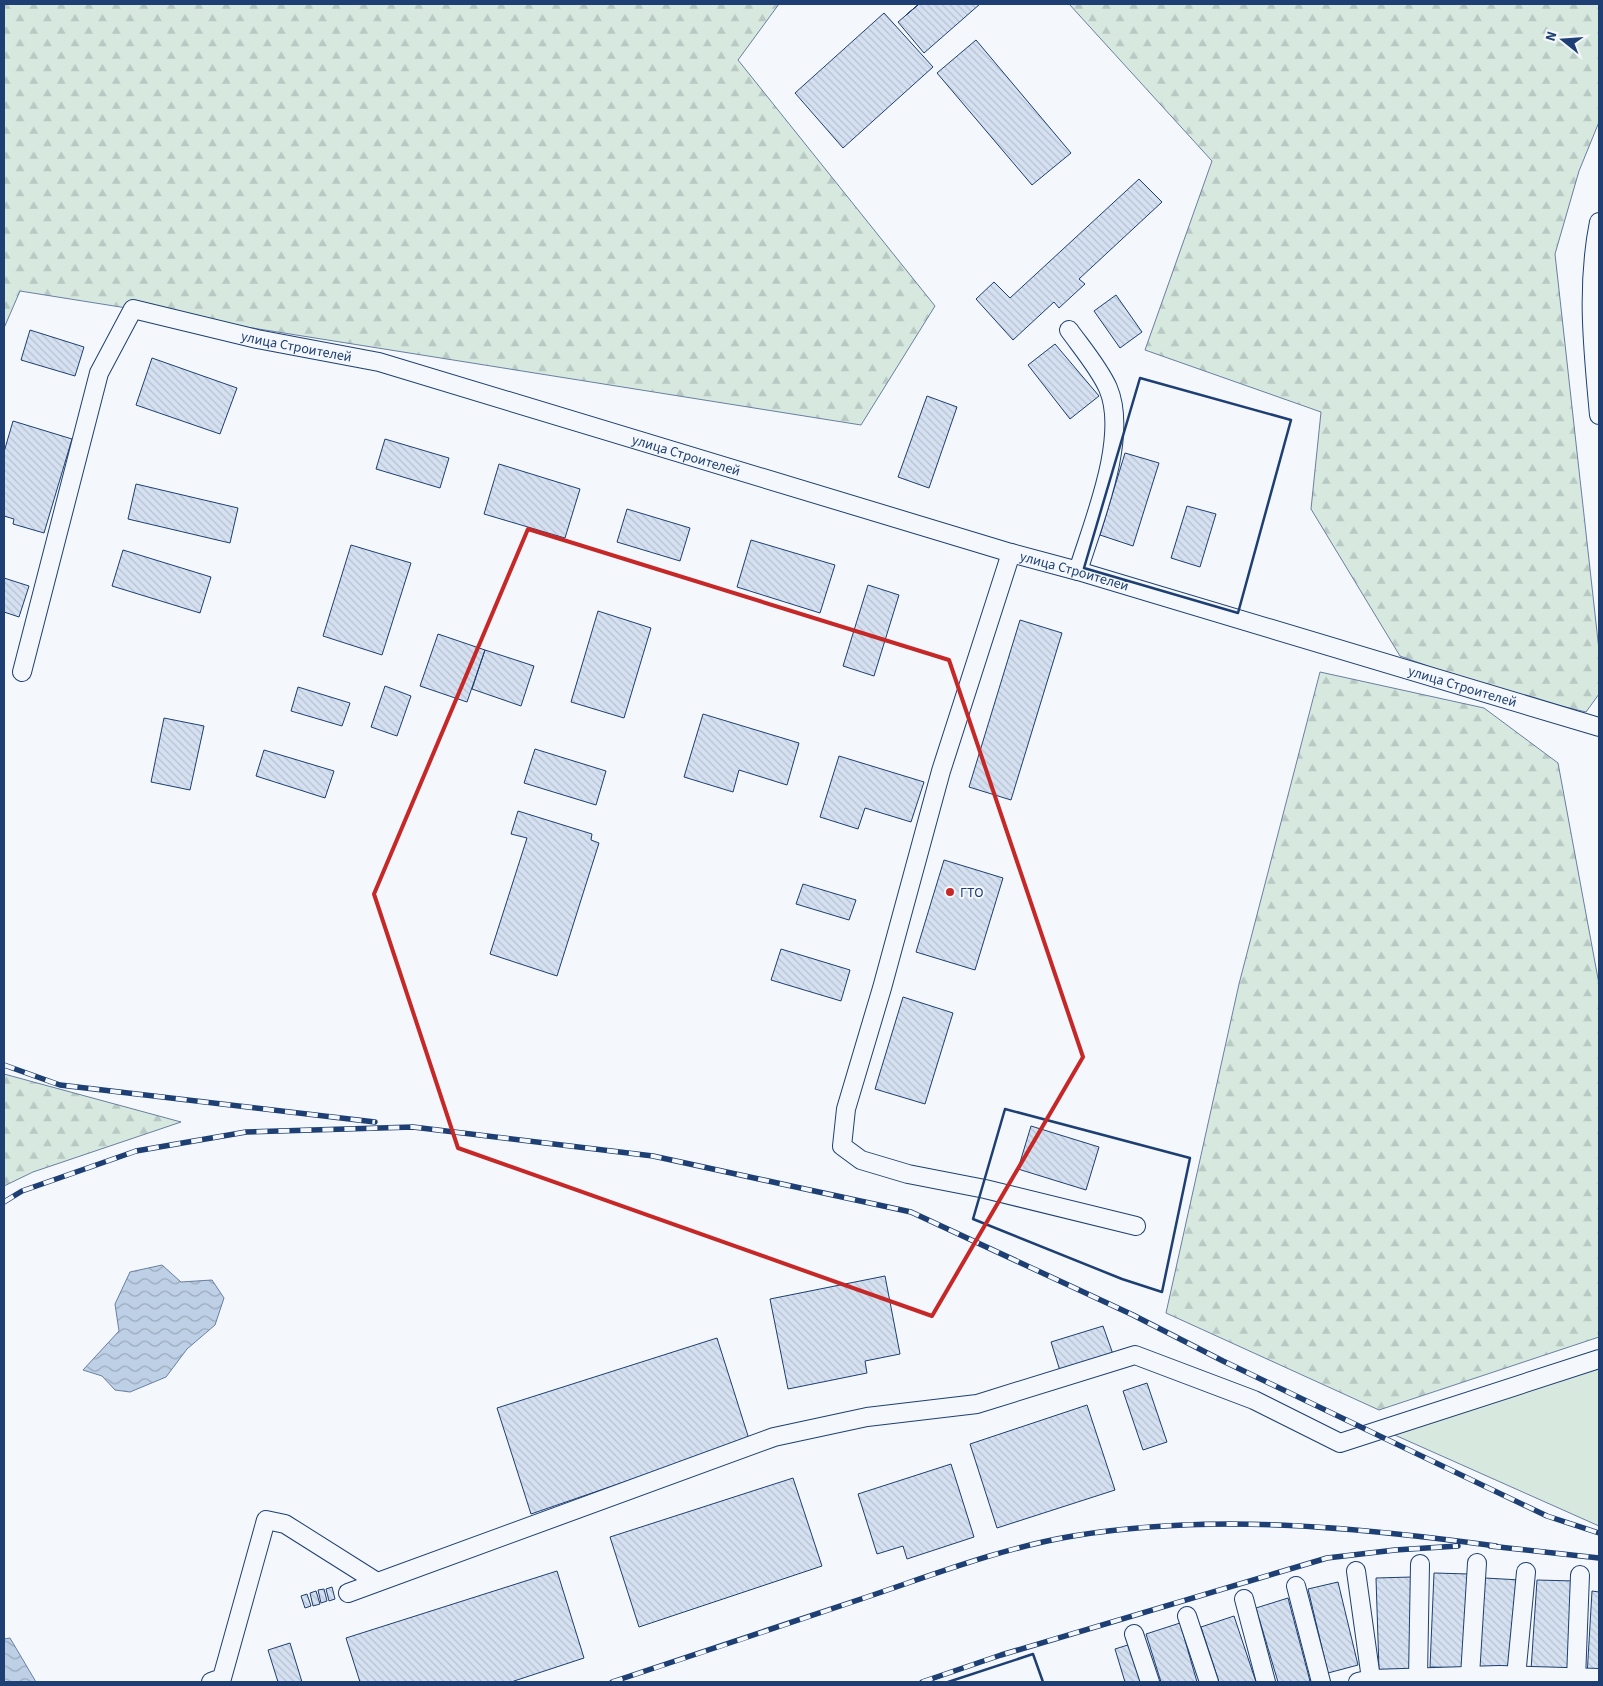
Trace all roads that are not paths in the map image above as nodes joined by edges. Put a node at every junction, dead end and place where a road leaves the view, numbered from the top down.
1 (1599, 222) edge
2 (1070, 330) dead end
3 (1599, 415) edge
4 (1011, 553) junction
5 (1078, 571) junction
6 (22, 672) dead end
7 (1599, 727) edge
8 (1136, 1226) dead end
9 (1599, 1359) edge
10 (1476, 1563) dead end
11 (1420, 1564) dead end
12 (1356, 1571) dead end
13 (1526, 1572) dead end
14 (1580, 1575) dead end
15 (377, 1582) junction
16 (1296, 1586) dead end
17 (348, 1593) dead end
18 (1244, 1599) dead end
19 (1186, 1616) dead end
20 (1134, 1634) dead end
21 (1470, 1676) junction
22 (1418, 1678) junction
23 (1505, 1678) edge
24 (1576, 1678) junction
25 (1599, 1678) edge
26 (1558, 1679) edge
27 (1364, 1681) edge
28 (211, 1682) edge
29 (1150, 1682) edge
30 (1209, 1682) edge
31 (1266, 1682) edge
32 (1321, 1682) edge

1 - 3 street
2 - 5 street
4 - 5 street, улица Строителей
4 - 6 street, улица Строителей
4 - 8 street
5 - 7 street, улица Строителей
9 - 15 street
10 - 21 street
11 - 22 street
12 - 27 street
13 - 23 street
14 - 24 street
15 - 17 street
15 - 28 street
16 - 32 street
18 - 31 street
19 - 30 street
20 - 29 street
21 - 22 street
21 - 23 street
22 - 27 street
23 - 26 street
24 - 25 street
24 - 26 street

